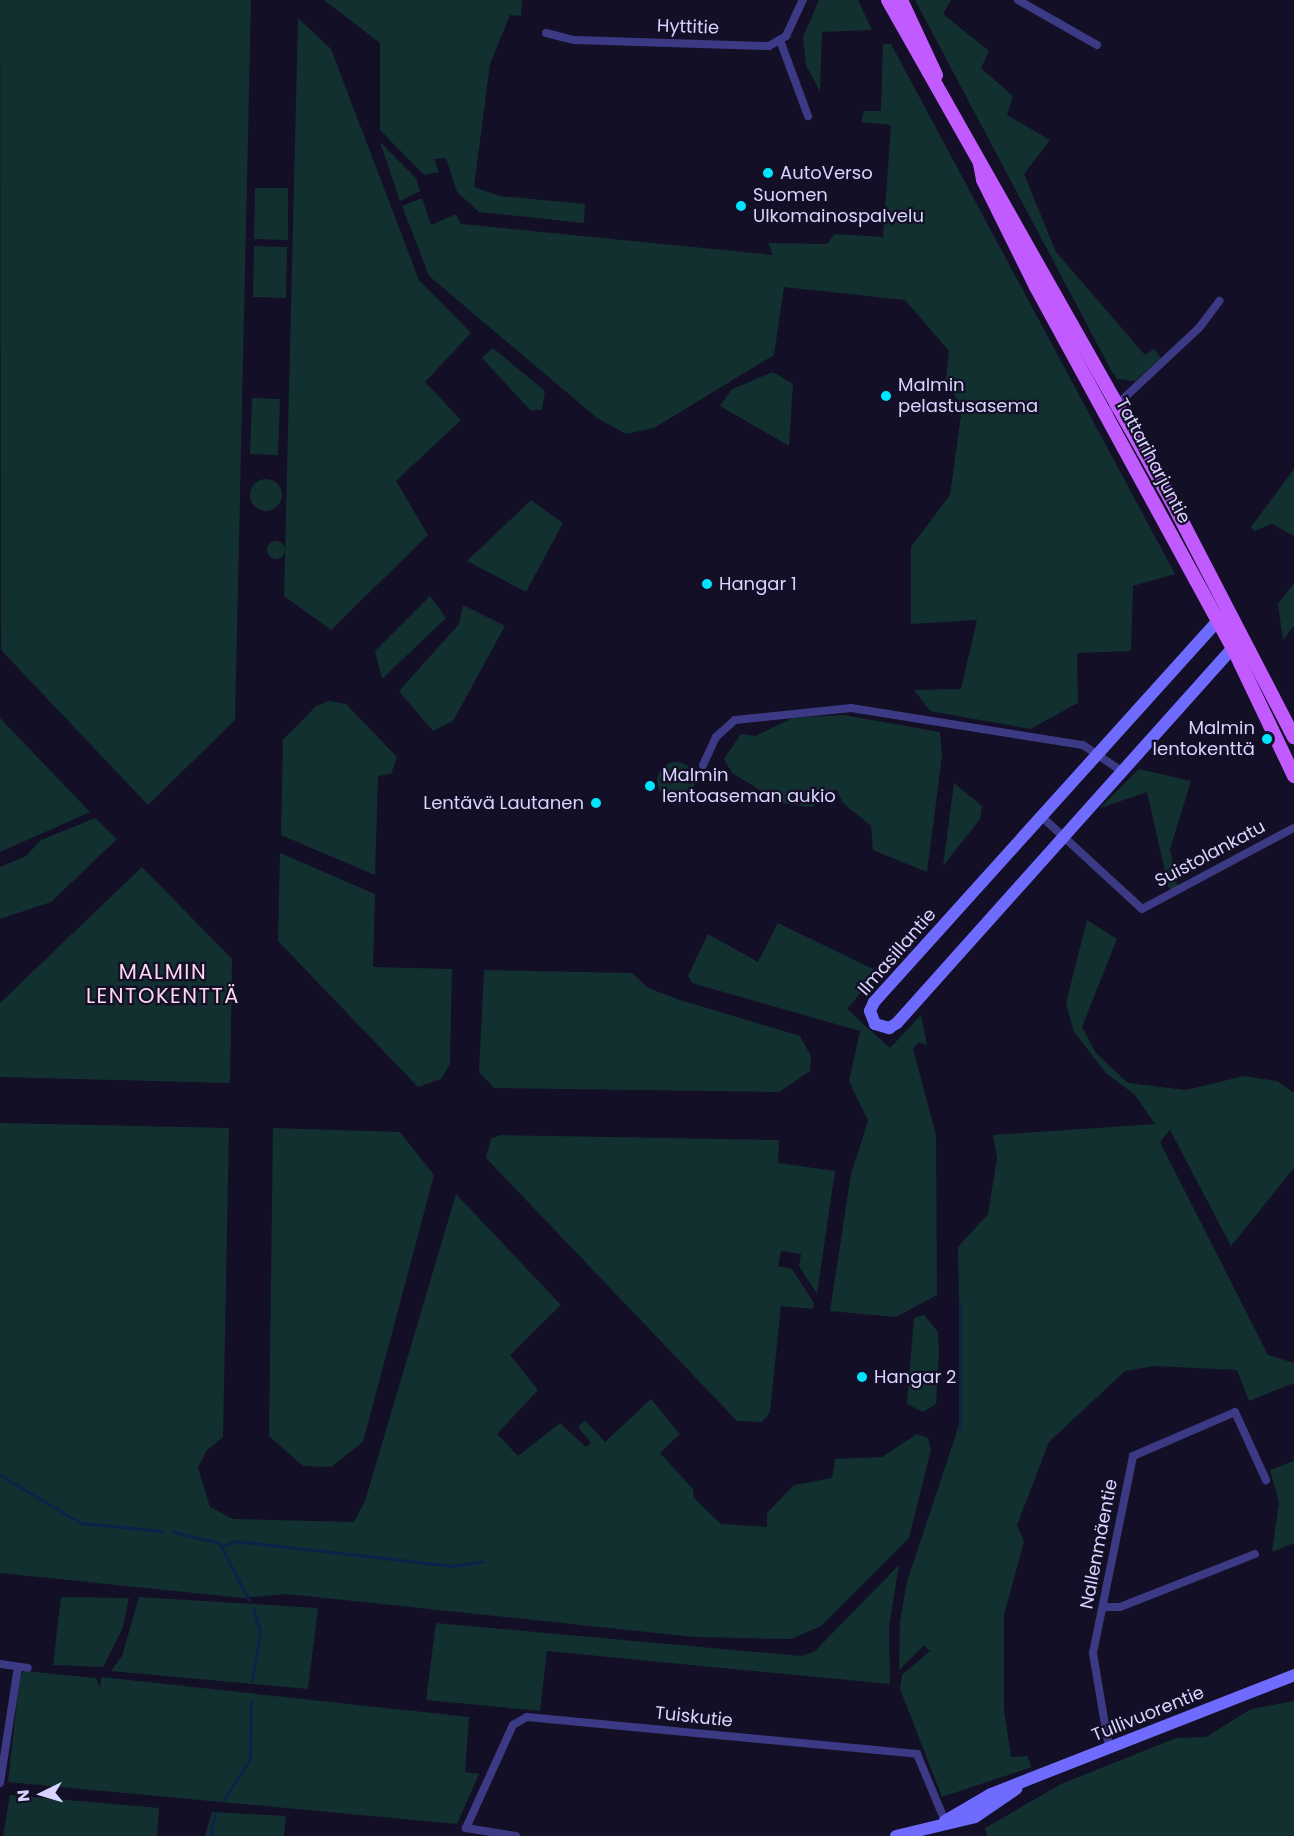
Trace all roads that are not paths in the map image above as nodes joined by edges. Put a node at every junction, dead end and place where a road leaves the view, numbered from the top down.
1 (803, 0) edge
2 (888, 0) edge
3 (901, 0) edge
4 (1018, 0) edge
5 (546, 33) dead end
6 (781, 43) junction
7 (1097, 45) dead end
8 (940, 88) junction
9 (808, 116) dead end
10 (1219, 301) dead end
11 (1113, 410) junction
12 (1223, 615) junction
13 (1238, 642) junction
14 (1294, 737) edge
15 (1098, 754) junction
16 (703, 765) dead end
17 (1120, 770) junction
18 (1294, 776) edge
19 (1041, 816) junction
20 (1294, 828) edge
21 (1062, 836) junction
22 (1266, 1480) dead end
23 (1255, 1554) dead end
24 (1103, 1607) junction
25 (0, 1664) edge
26 (1294, 1675) edge
27 (1109, 1748) junction
28 (0, 1783) edge
29 (945, 1821) junction
30 (516, 1836) edge
31 (896, 1836) edge

1 - 6 street
2 - 8 main road, Tattariharjuntie
3 - 8 main road, Tattariharjuntie
4 - 7 street
5 - 6 street, Hyttitie
6 - 9 street
8 - 11 main road, Tattariharjuntie
10 - 11 street
11 - 12 main road, Tattariharjuntie
12 - 13 main road, Tattariharjuntie
12 - 15 main road, Ilmasillantie
13 - 14 main road, Tattariharjuntie
13 - 17 main road, Ilmasillantie
13 - 18 main road, Tattariharjuntie
15 - 16 street
15 - 17 street
15 - 19 main road, Ilmasillantie
17 - 21 main road, Ilmasillantie
19 - 21 street
19 - 21 main road, Ilmasillantie
20 - 21 street, Suistolankatu
22 - 24 street, Nallenmäentie
23 - 24 street
24 - 27 street, Nallenmäentie
25 - 28 street
26 - 27 main road, Tullivuorentie
27 - 29 main road, Tullivuorentie
29 - 30 street, Tuiskutie
29 - 31 main road, Tullivuorentie

